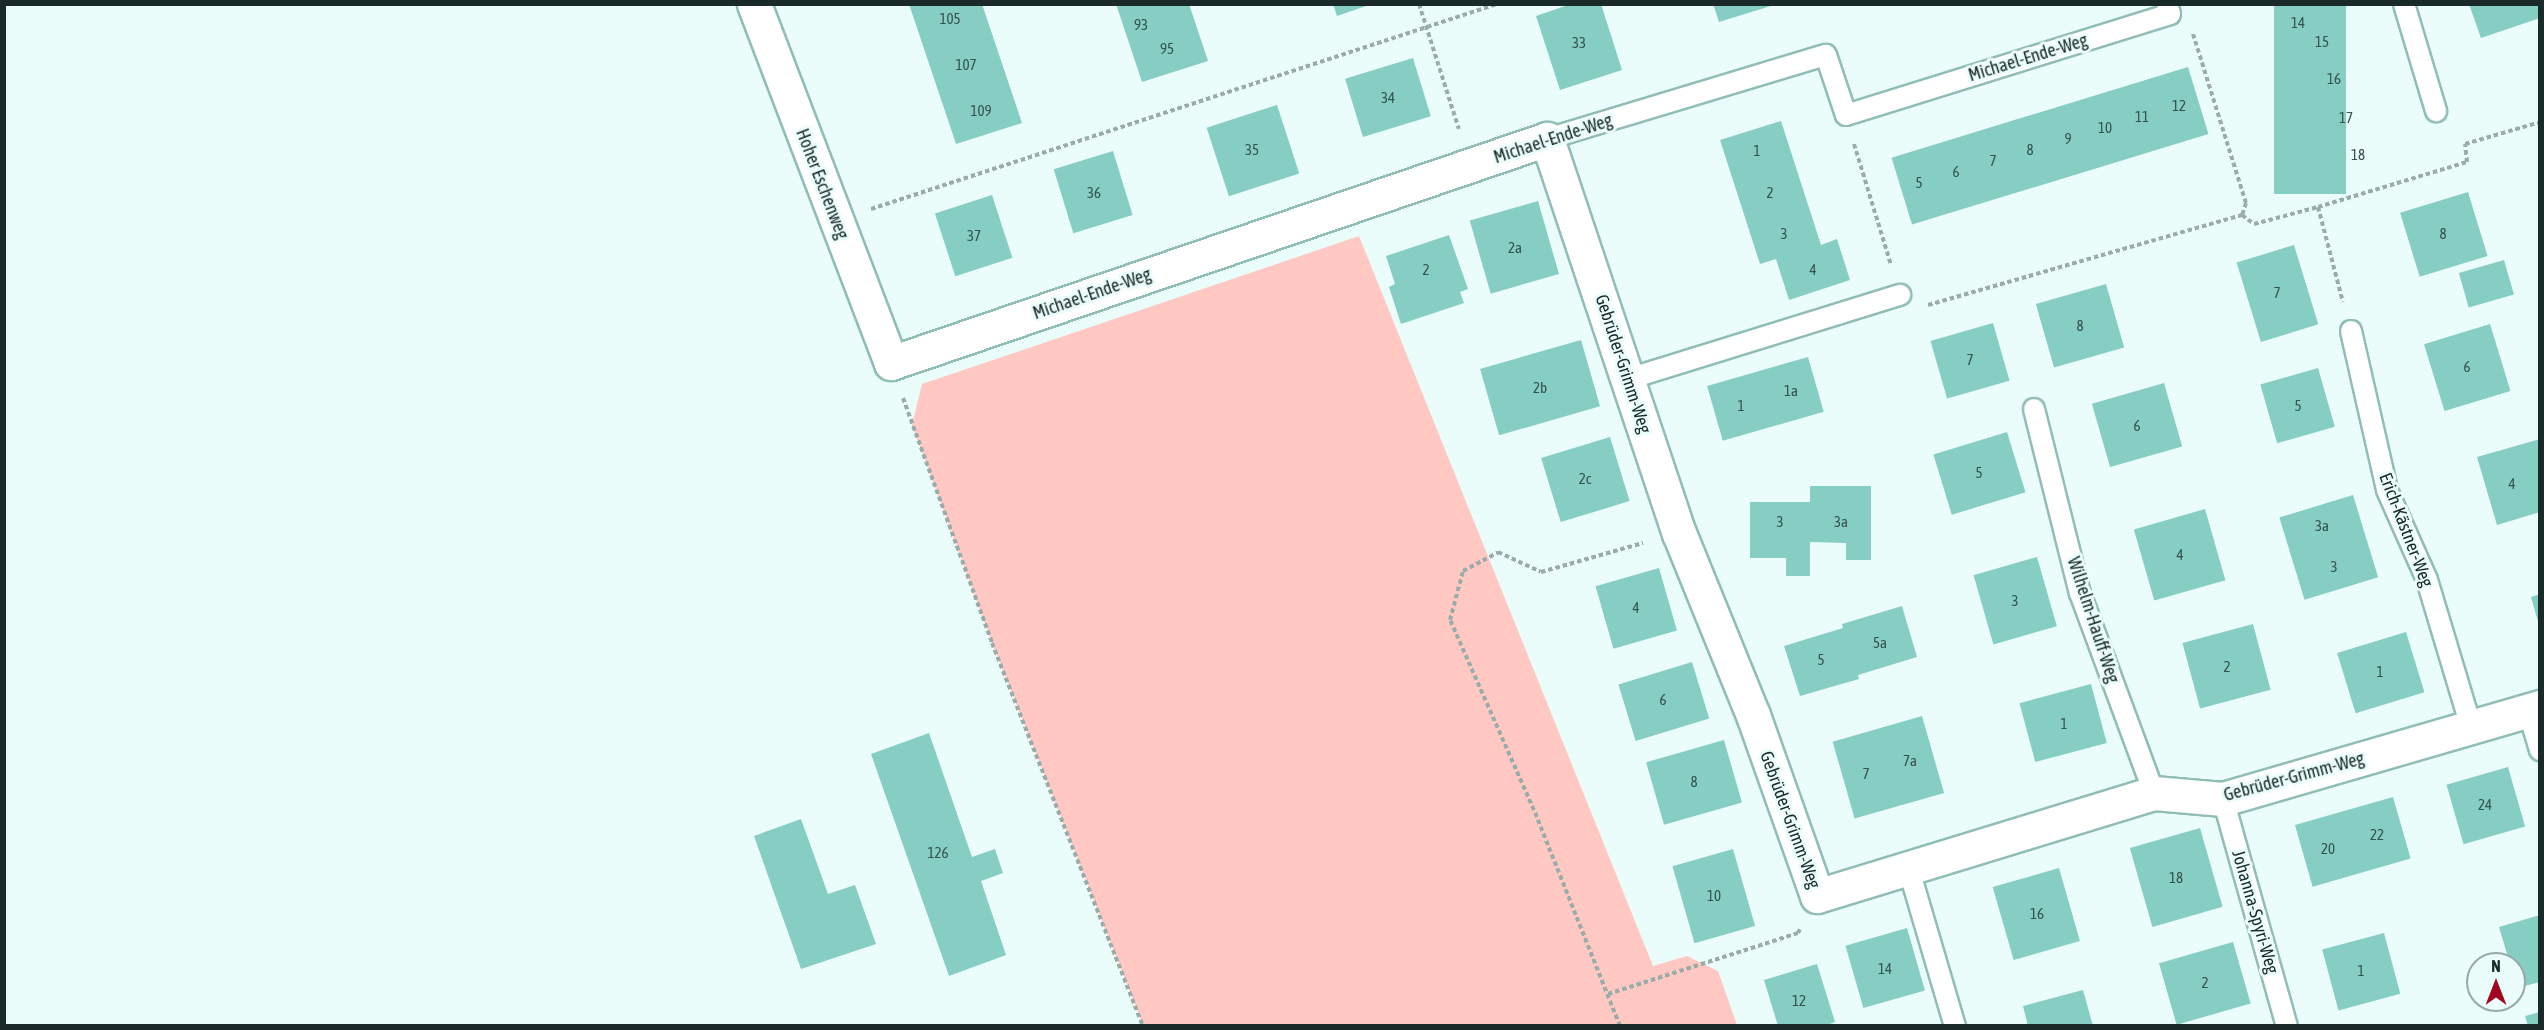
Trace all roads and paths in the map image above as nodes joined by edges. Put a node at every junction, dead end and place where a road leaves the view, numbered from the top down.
1 (754, 4) edge
2 (1419, 4) edge
3 (1497, 4) edge
4 (2404, 4) edge
5 (2168, 9) edge
6 (1426, 28) junction
7 (2436, 111) dead end
8 (1846, 115) junction
9 (2540, 123) edge
10 (1547, 139) junction
11 (1471, 165) junction
12 (2318, 207) junction
13 (2242, 215) junction
14 (836, 221) junction
15 (1900, 295) junction
16 (2351, 331) joint
17 (891, 363) junction
18 (1628, 378) junction
19 (2034, 409) dead end
20 (1679, 533) junction
21 (2534, 708) edge
22 (2471, 726) junction
23 (2540, 750) edge
24 (2154, 793) junction
25 (2223, 799) junction
26 (1909, 870) junction
27 (1817, 896) junction
28 (1608, 994) junction
29 (1143, 1026) edge
30 (1620, 1026) edge
31 (1954, 1026) edge
32 (2287, 1026) edge

1 - 14 street, Hoher Eschenweg
2 - 6 path
3 - 6 path
4 - 7 lane
5 - 8 lane, Michael-Ende-Weg
5 - 13 path
6 - 11 path
6 - 14 path
8 - 10 lane, Michael-Ende-Weg
8 - 15 path
9 - 12 path
10 - 11 street, Michael-Ende-Weg
10 - 18 street, Gebrüder-Grimm-Weg
11 - 17 street, Michael-Ende-Weg
12 - 13 path
12 - 16 path
13 - 15 path
14 - 17 street, Hoher Eschenweg
15 - 18 lane
16 - 22 lane, Erich-Kästner-Weg
17 - 29 path
18 - 20 street, Gebrüder-Grimm-Weg
19 - 24 lane, Wilhelm-Hauff-Weg
20 - 27 street, Gebrüder-Grimm-Weg
20 - 28 path
21 - 22 street, Gebrüder-Grimm-Weg
21 - 23 lane
22 - 25 street, Gebrüder-Grimm-Weg
24 - 25 street, Gebrüder-Grimm-Weg
24 - 26 street, Gebrüder-Grimm-Weg
25 - 32 lane, Johanna-Spyri-Weg
26 - 27 street, Gebrüder-Grimm-Weg
26 - 31 lane
27 - 28 path
28 - 30 path

